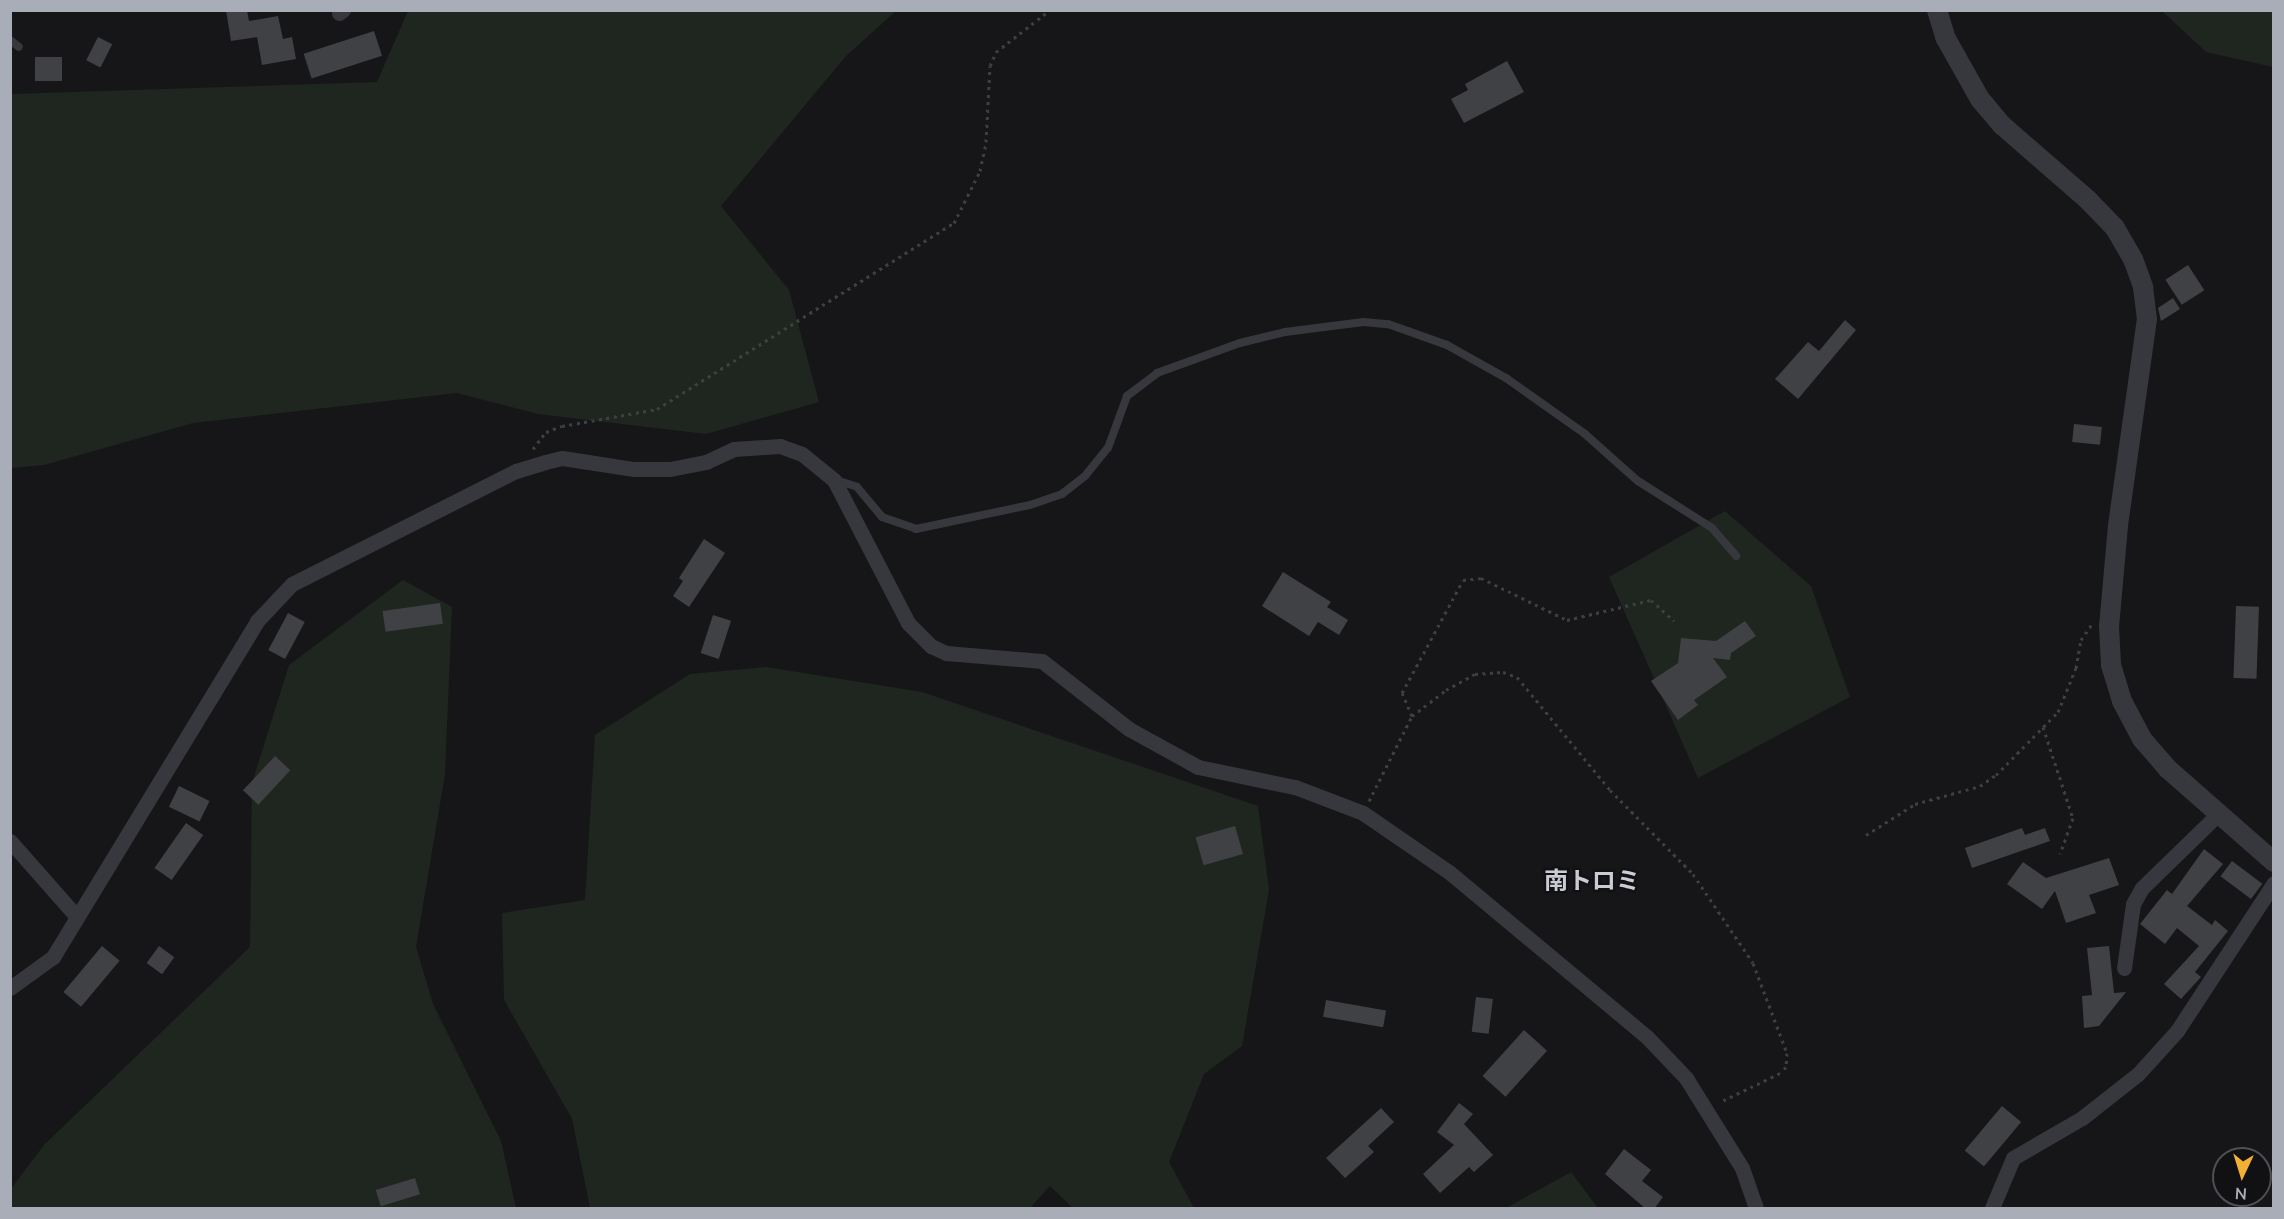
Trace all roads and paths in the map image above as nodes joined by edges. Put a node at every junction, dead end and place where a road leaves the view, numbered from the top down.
1 (1050, 10) edge
2 (1937, 10) edge
3 (10, 40) edge
4 (19, 47) dead end
5 (527, 468) junction
6 (834, 480) junction
7 (1737, 556) dead end
8 (2110, 614) junction
9 (1674, 621) dead end
10 (1413, 716) junction
11 (2043, 727) junction
12 (1363, 813) junction
13 (2218, 814) junction
14 (1866, 835) dead end
15 (10, 841) edge
16 (2060, 854) dead end
17 (2274, 862) edge
18 (2274, 883) edge
19 (77, 917) junction
20 (2124, 968) dead end
21 (10, 988) edge
22 (1706, 1109) junction
23 (1756, 1209) edge
24 (1992, 1209) edge

1 - 5 path
2 - 8 street
3 - 4 lane
5 - 6 street
5 - 19 street
6 - 7 lane
6 - 12 street
8 - 11 path
8 - 13 street
9 - 10 path
10 - 12 path
10 - 22 path
11 - 14 path
11 - 16 path
12 - 22 street
13 - 17 street
13 - 20 street
15 - 19 street
18 - 24 street
19 - 21 street
22 - 23 street

